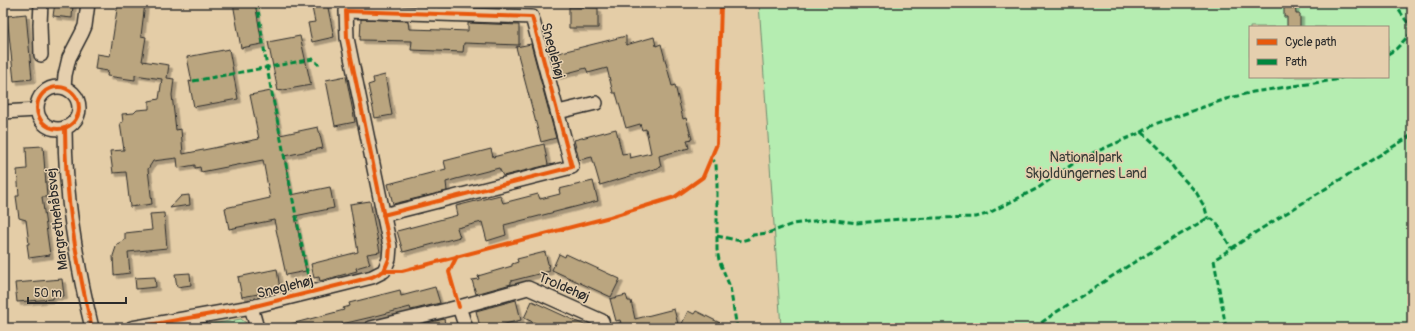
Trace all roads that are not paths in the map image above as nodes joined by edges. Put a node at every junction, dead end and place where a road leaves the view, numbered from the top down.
1 (41, 3) edge
2 (88, 3) edge
3 (41, 55) dead end
4 (64, 87) junction
5 (596, 103) dead end
6 (37, 110) junction
7 (3, 112) edge
8 (558, 112) junction
9 (65, 128) junction
10 (384, 215) junction
11 (251, 307) junction
12 (460, 307) junction
13 (92, 328) edge
14 (132, 328) edge
15 (257, 328) edge
16 (371, 328) edge
17 (466, 328) edge
18 (604, 328) edge

1 - 3 street
2 - 4 street
4 - 6 street
4 - 9 street
5 - 8 street
6 - 7 street
6 - 9 street
8 - 10 street, Sneglehøj
8 - 10 street, Sneglehøj
9 - 13 street, Margrethehåbsvej
10 - 11 street, Sneglehøj
11 - 14 street, Sneglehøj
11 - 15 street
12 - 16 street, Troldehøj
12 - 17 street
12 - 18 street, Troldehøj

